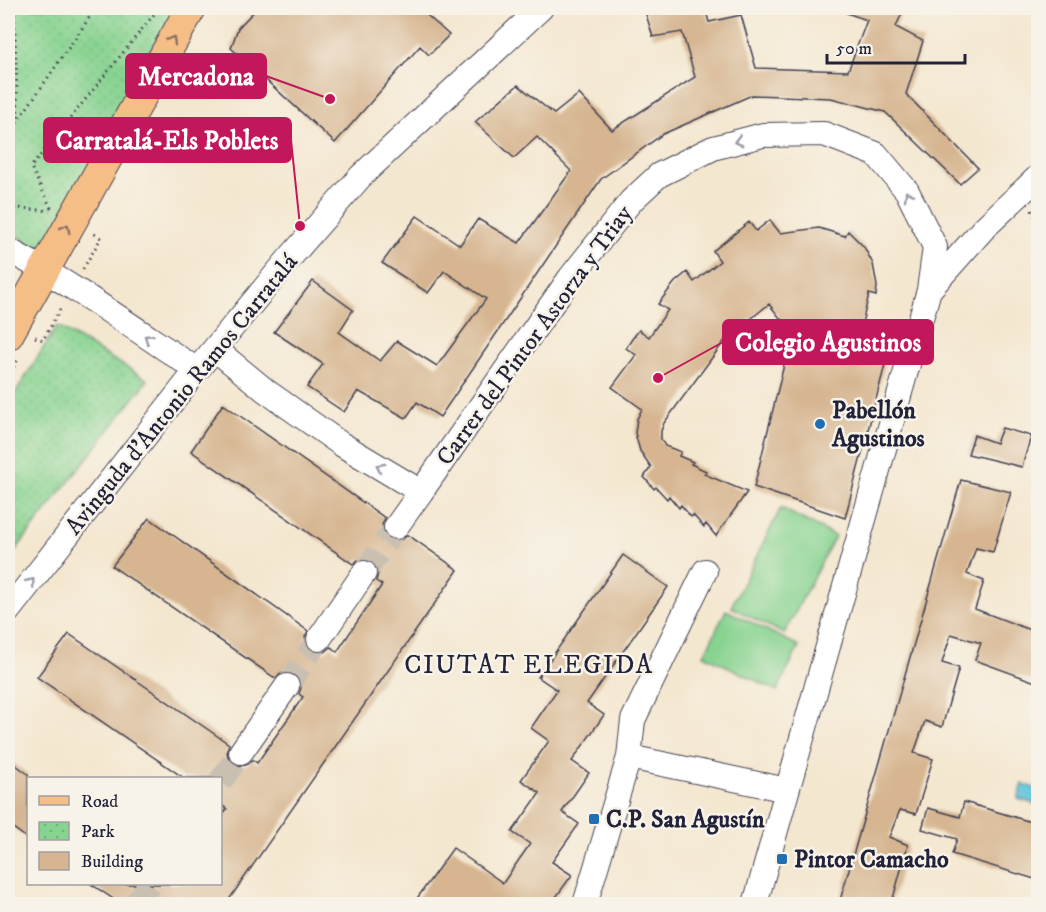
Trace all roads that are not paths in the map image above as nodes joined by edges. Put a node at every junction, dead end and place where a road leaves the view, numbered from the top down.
1 (191, 8) edge
2 (540, 8) edge
3 (1038, 177) edge
4 (984, 228) junction
5 (935, 247) junction
6 (8, 250) edge
7 (45, 269) junction
8 (929, 290) junction
9 (8, 334) edge
10 (215, 349) junction
11 (197, 370) junction
12 (421, 492) junction
13 (396, 527) tunnel mouth
14 (705, 570) dead end
15 (364, 573) tunnel mouth
16 (8, 611) edge
17 (319, 639) tunnel mouth
18 (287, 686) tunnel mouth
19 (241, 752) tunnel mouth
20 (629, 757) junction
21 (787, 790) junction
22 (585, 904) edge
23 (755, 904) edge

7 -> 1 main road
2 - 10 street, Avinguda d'Antonio Ramos Carratalá
3 - 4 street
4 - 5 street
4 - 8 street
5 - 8 street
5 -> 12 street, Carrer del Pintor Astorza y Triay
6 - 7 street
7 - 9 main road
11 -> 7 street
8 - 21 street
10 - 11 street, Avinguda d'Antonio Ramos Carratalá
12 -> 10 street
16 -> 11 street, Avinguda d'Antonio Ramos Carratalá
12 - 13 street, Carrer del Pintor Astorza y Triay
14 - 20 street
15 - 17 street
18 - 19 street
20 - 21 street
20 - 22 street
21 - 23 street

